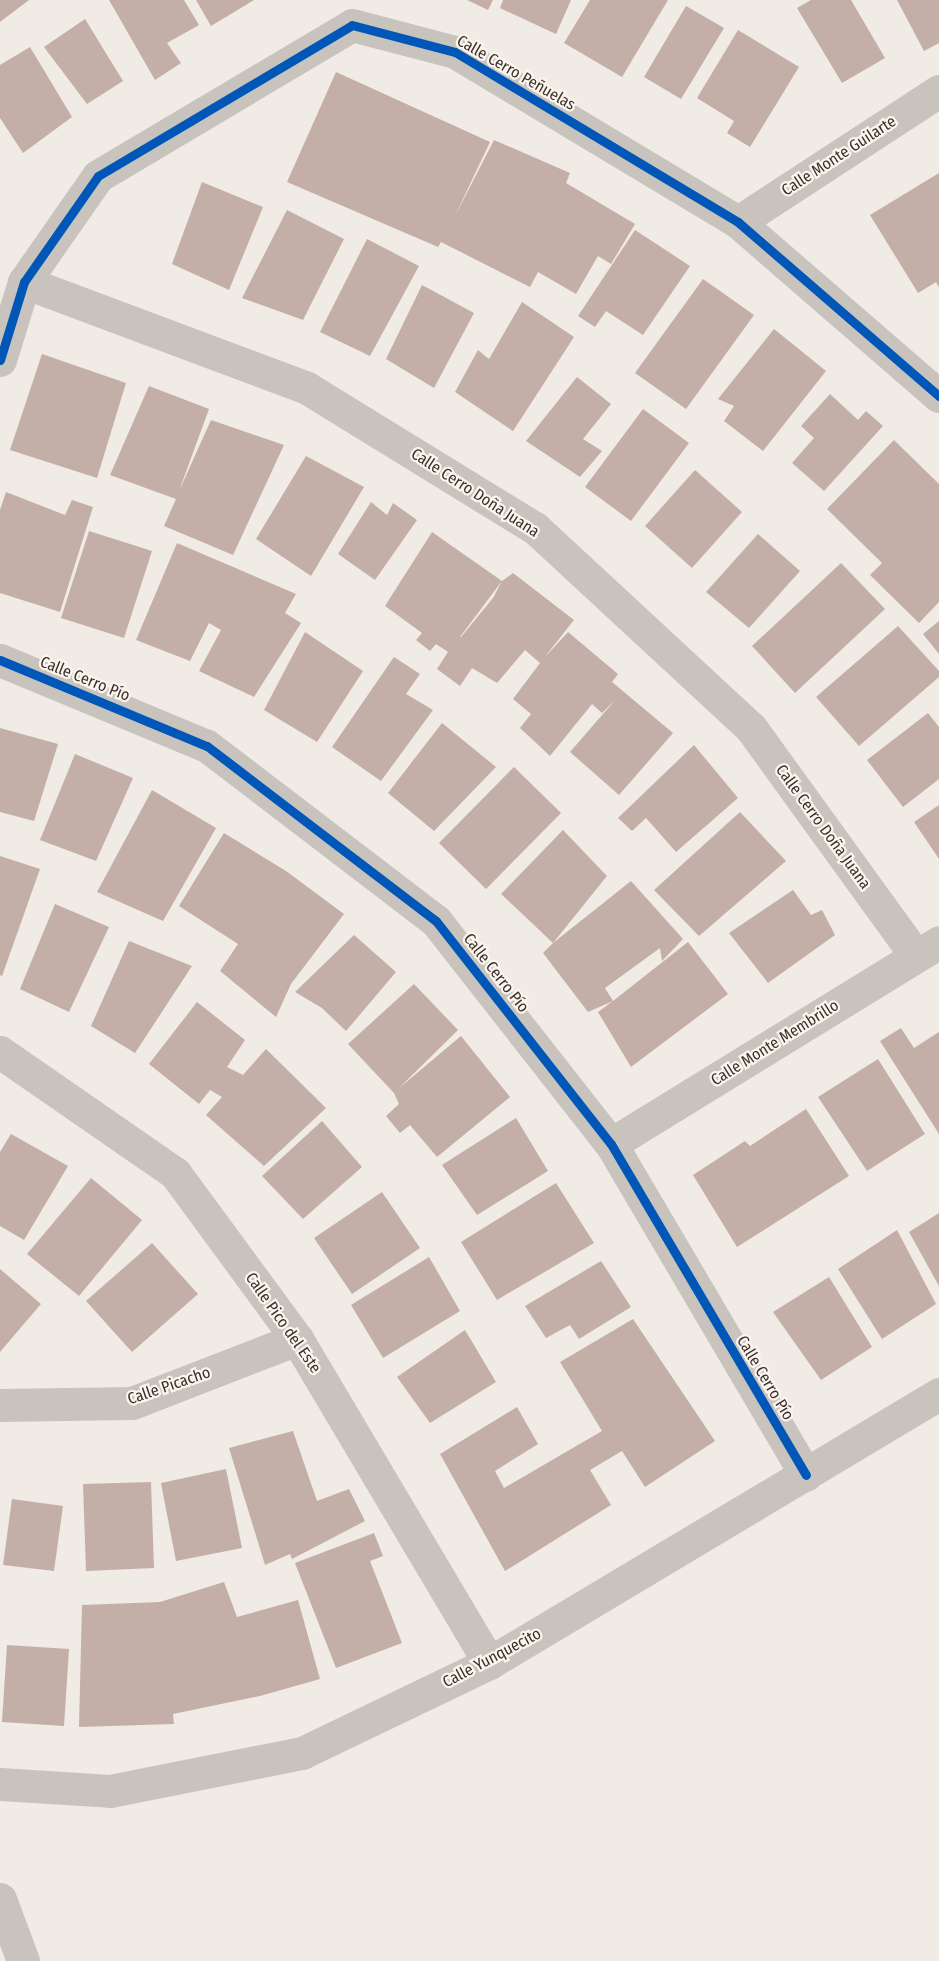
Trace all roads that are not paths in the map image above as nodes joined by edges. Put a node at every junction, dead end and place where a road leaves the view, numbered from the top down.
1 (939, 91) edge
2 (738, 222) junction
3 (24, 282) junction
4 (0, 360) edge
5 (939, 396) edge
6 (0, 660) edge
7 (928, 949) edge
8 (0, 1052) edge
9 (611, 1144) junction
10 (297, 1339) junction
11 (939, 1394) edge
12 (0, 1405) edge
13 (806, 1475) junction
14 (489, 1662) junction
15 (0, 1784) edge
16 (0, 1899) edge
17 (22, 1961) edge

1 - 2 street, Calle Monte Guilarte
2 - 3 street, Calle Cerro Peñuelas
2 - 5 street, Calle Cerro Peñuelas
3 - 4 street, Calle Cerro Peñuelas
3 - 7 street, Calle Cerro Doña Juana
6 - 9 street, Calle Cerro Pío
7 - 9 street, Calle Monte Membrillo
8 - 10 street, Calle Pico del Este
9 - 13 street, Calle Cerro Pío
10 - 12 street, Calle Picacho
10 - 14 street, Calle Pico del Este
11 - 13 street, Calle Yunquecito
13 - 14 street, Calle Yunquecito
14 - 15 street, Calle Yunquecito
16 - 17 street

